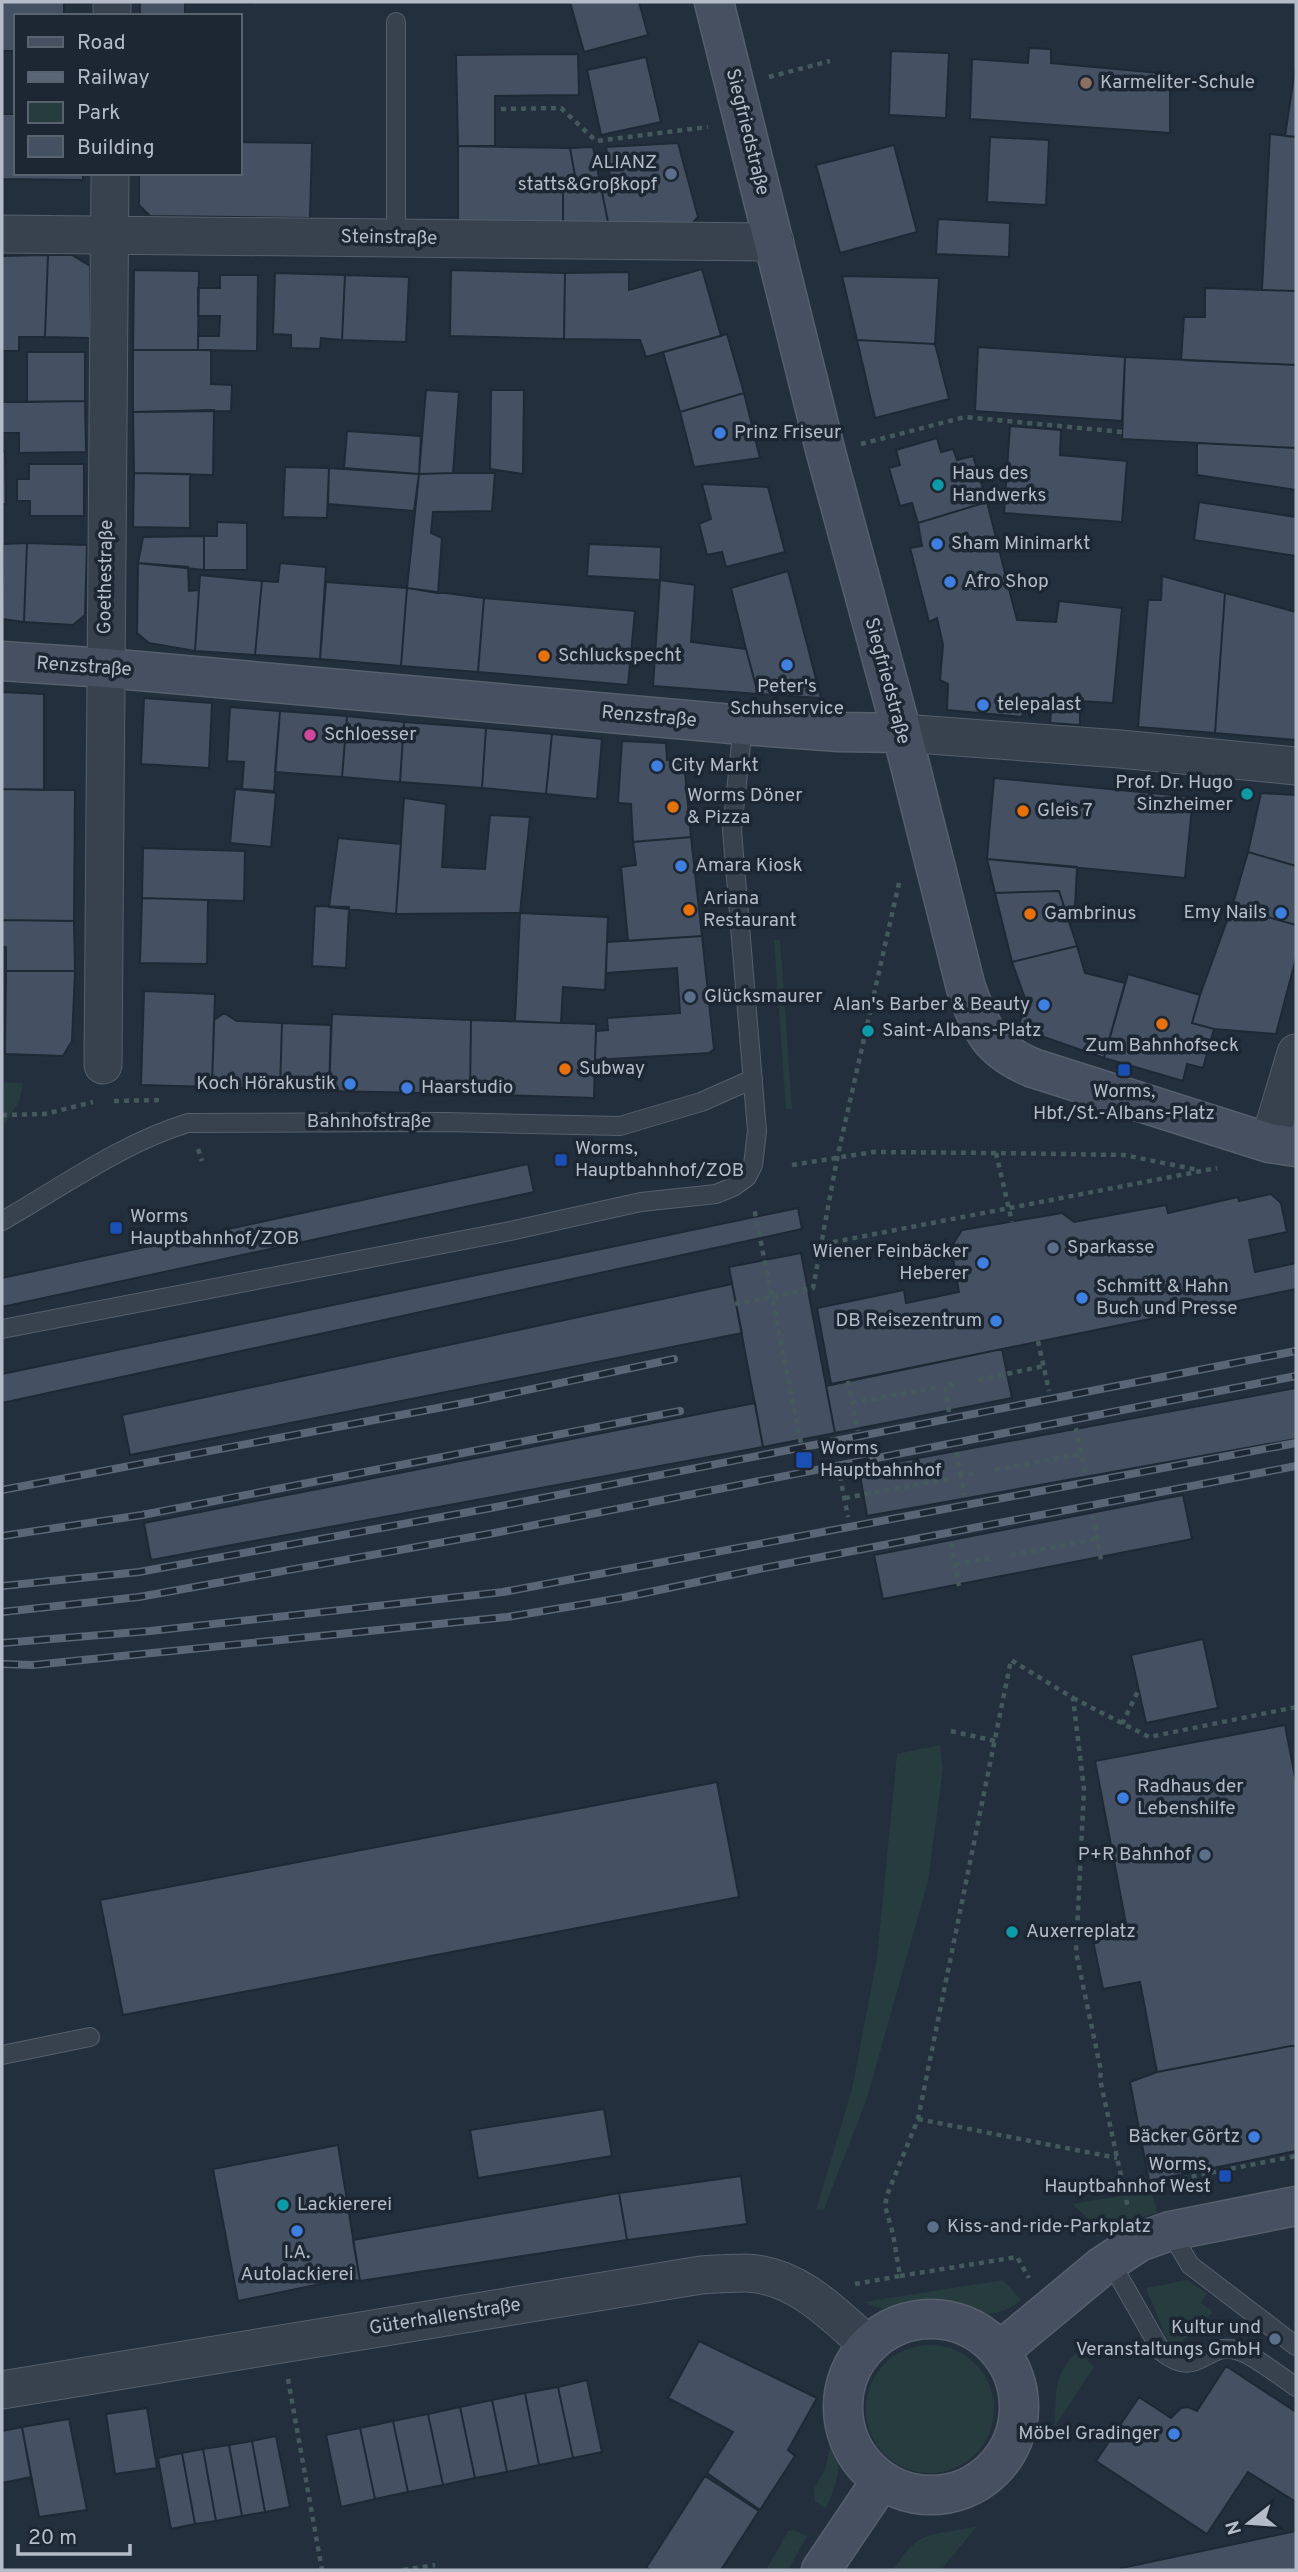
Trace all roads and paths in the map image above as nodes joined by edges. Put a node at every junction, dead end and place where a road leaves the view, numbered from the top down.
1 (714, 2) edge
2 (396, 22) dead end
3 (830, 61) dead end
4 (739, 104) junction
5 (500, 109) dead end
6 (110, 175) edge
7 (2, 234) edge
8 (110, 235) junction
9 (396, 238) junction
10 (775, 242) junction
11 (1122, 432) dead end
12 (826, 453) junction
13 (2, 661) edge
14 (106, 668) junction
15 (743, 725) junction
16 (902, 733) junction
17 (1296, 766) edge
18 (900, 881) dead end
19 (1296, 1052) edge
20 (103, 1065) dead end
21 (752, 1079) junction
22 (169, 1100) dead end
23 (107, 1102) dead end
24 (45, 1114) dead end
25 (2, 1115) edge
26 (1282, 1145) edge
27 (996, 1153) junction
28 (837, 1159) junction
29 (792, 1165) dead end
30 (747, 1177) junction
31 (1008, 1208) junction
32 (2, 1222) edge
33 (1012, 1222) dead end
34 (823, 1244) junction
35 (772, 1297) junction
36 (735, 1304) dead end
37 (2, 1329) edge
38 (1038, 1341) dead end
39 (1044, 1366) junction
40 (978, 1380) dead end
41 (848, 1381) dead end
42 (959, 1383) dead end
43 (937, 1387) dead end
44 (1049, 1391) dead end
45 (852, 1403) junction
46 (949, 1412) dead end
47 (1076, 1428) dead end
48 (858, 1431) dead end
49 (801, 1443) dead end
50 (957, 1452) dead end
51 (1081, 1454) junction
52 (995, 1470) dead end
53 (960, 1473) junction
54 (976, 1474) dead end
55 (1085, 1474) dead end
56 (840, 1476) dead end
57 (954, 1478) dead end
58 (965, 1495) dead end
59 (845, 1498) junction
60 (1093, 1515) dead end
61 (848, 1517) dead end
62 (1097, 1539) junction
63 (951, 1543) dead end
64 (1011, 1555) dead end
65 (993, 1558) dead end
66 (1101, 1560) dead end
67 (955, 1564) junction
68 (959, 1586) dead end
69 (1139, 1689) dead end
70 (1073, 1698) junction
71 (1296, 1707) edge
72 (1122, 1724) junction
73 (951, 1731) dead end
74 (995, 1741) junction
75 (90, 2036) dead end
76 (2, 2054) edge
77 (918, 2119) junction
78 (1296, 2156) edge
79 (1117, 2158) junction
80 (1123, 2190) junction
81 (1296, 2206) edge
82 (1140, 2244) junction
83 (900, 2276) junction
84 (1034, 2286) dead end
85 (824, 2306) junction
86 (281, 2344) junction
87 (868, 2345) junction
88 (1296, 2346) edge
89 (1000, 2351) junction
90 (1296, 2387) edge
91 (2, 2390) edge
92 (881, 2481) junction
93 (435, 2565) dead end
94 (322, 2570) edge
95 (403, 2570) edge
96 (821, 2570) edge

1 - 4 street, Siegfriedstraße
2 - 9 lane
3 - 4 path
4 - 5 path
4 - 10 street, Siegfriedstraße
6 - 8 street, Goethestraße
7 - 8 street, Steinstraße
8 - 9 street, Steinstraße
8 - 14 street, Goethestraße
9 - 10 street, Steinstraße
10 - 12 street, Siegfriedstraße
11 - 12 path
12 - 16 street, Siegfriedstraße
13 - 14 street, Renzstraße
14 - 15 street, Renzstraße
14 - 20 street, Goethestraße
15 - 16 street, Renzstraße
15 - 21 lane
16 - 17 street, Renzstraße
16 - 26 street, Siegfriedstraße
18 - 28 path
19 - 26 street
21 - 30 lane
21 - 32 lane, Bahnhofstraße
22 - 23 path
24 - 25 path
27 - 28 path
27 - 31 path
27 - 31 path
28 - 29 path
28 - 34 path
30 - 35 path
30 - 37 lane
31 - 33 path
31 - 34 path
34 - 35 path
35 - 36 path
35 - 49 path
38 - 39 path
39 - 40 path
39 - 44 path
41 - 45 path
42 - 46 path
43 - 45 path
45 - 48 path
47 - 51 path
50 - 53 path
51 - 52 path
51 - 55 path
53 - 54 path
53 - 58 path
56 - 59 path
57 - 59 path
59 - 61 path
60 - 62 path
62 - 64 path
62 - 66 path
63 - 67 path
65 - 67 path
67 - 68 path
69 - 72 path
70 - 72 path
70 - 74 path
70 - 79 path
71 - 72 path
73 - 74 path
74 - 77 path
75 - 76 lane
77 - 79 path
77 - 83 path
78 - 80 path
79 - 80 path
80 - 82 path
81 - 82 street
82 - 88 lane
82 - 89 street
82 - 90 lane
83 - 84 path
83 - 85 path
85 - 86 street, Güterhallenstraße
85 - 87 street, Güterhallenstraße
86 - 91 street, Güterhallenstraße
86 - 94 path
87 - 89 street
87 - 92 street
89 - 92 street
92 - 96 street
93 - 95 path

